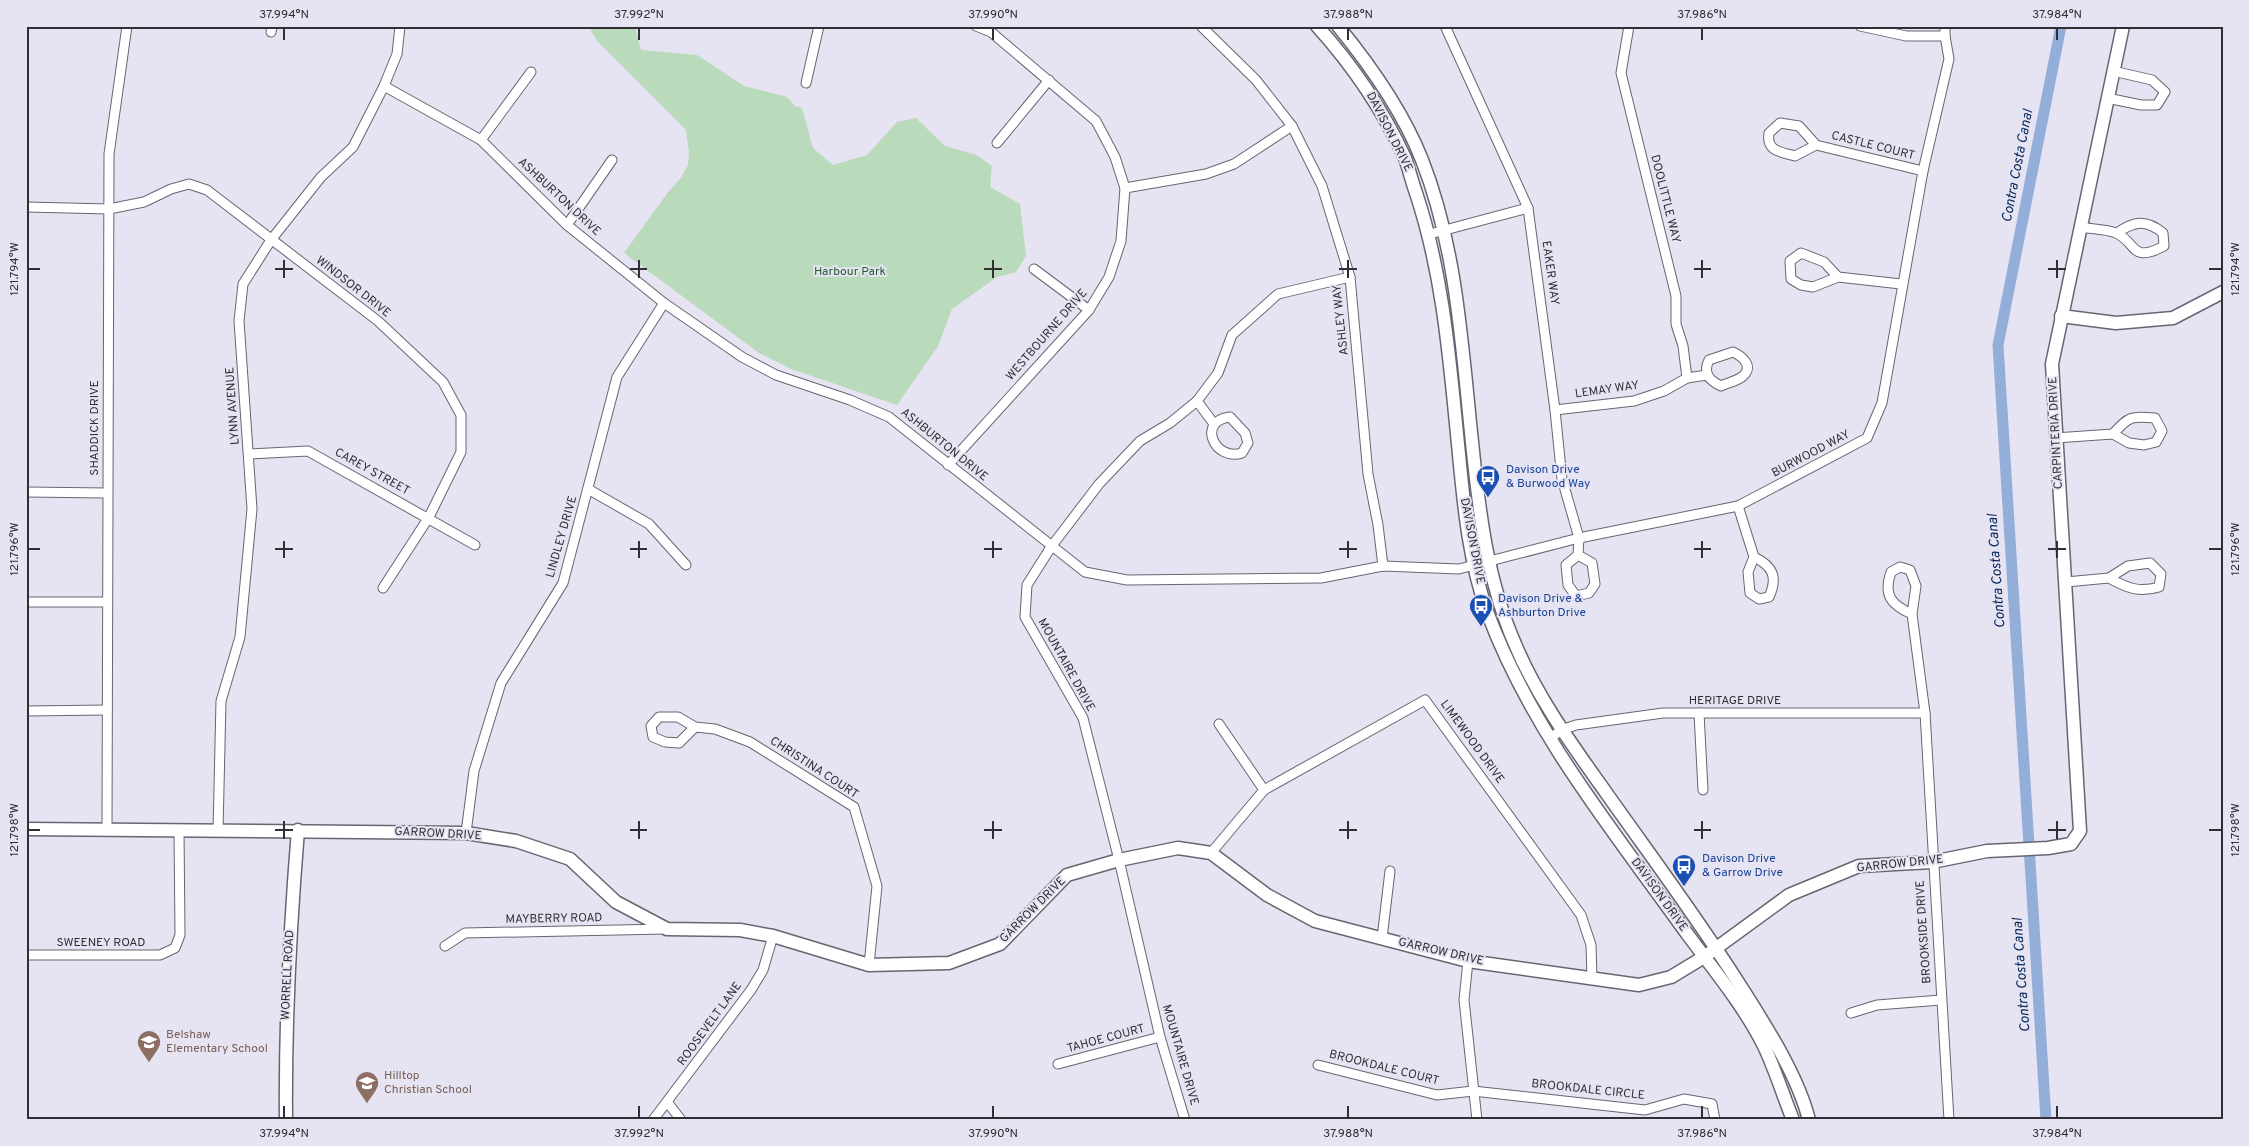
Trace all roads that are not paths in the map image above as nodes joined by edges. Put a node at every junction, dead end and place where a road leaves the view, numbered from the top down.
1 (127, 26) edge
2 (400, 26) edge
3 (819, 26) edge
4 (976, 26) edge
5 (1200, 26) edge
6 (1317, 26) edge
7 (1338, 26) edge
8 (1445, 26) edge
9 (1629, 26) edge
10 (1860, 26) edge
11 (2123, 26) edge
12 (1945, 31) edge
13 (2113, 71) junction
14 (531, 72) dead end
15 (1049, 80) junction
16 (806, 83) dead end
17 (384, 86) junction
18 (2108, 98) junction
19 (1292, 126) junction
20 (481, 140) junction
21 (997, 143) dead end
22 (1816, 145) junction
23 (612, 160) dead end
24 (1923, 171) junction
25 (1125, 188) junction
26 (26, 207) edge
27 (1528, 208) junction
28 (109, 209) junction
29 (567, 225) junction
30 (2080, 227) junction
31 (1444, 232) junction
32 (2117, 233) junction
33 (1430, 234) junction
34 (272, 240) junction
35 (1034, 268) dead end
36 (1350, 277) junction
37 (1838, 277) junction
38 (1901, 284) junction
39 (2223, 292) edge
40 (664, 304) junction
41 (1089, 310) junction
42 (2061, 316) junction
43 (1707, 375) junction
44 (1688, 378) junction
45 (1197, 401) junction
46 (1555, 410) junction
47 (1214, 424) junction
48 (2114, 434) junction
49 (2056, 438) junction
50 (249, 454) junction
51 (948, 465) junction
52 (588, 489) junction
53 (26, 492) edge
54 (107, 493) junction
55 (1738, 506) junction
56 (428, 517) junction
57 (1579, 538) junction
58 (475, 545) dead end
59 (1051, 547) junction
60 (1578, 555) junction
61 (1754, 557) dead end
62 (1488, 560) junction
63 (1474, 564) junction
64 (686, 565) dead end
65 (1383, 566) junction
66 (2109, 578) junction
67 (2066, 582) junction
68 (383, 588) dead end
69 (26, 602) edge
70 (106, 602) junction
71 (1912, 614) junction
72 (108, 710) junction
73 (26, 711) edge
74 (1699, 713) junction
75 (1925, 713) junction
76 (1219, 724) dead end
77 (695, 727) junction
78 (1561, 730) junction
79 (1550, 739) junction
80 (1264, 790) junction
81 (1703, 790) dead end
82 (26, 829) edge
83 (179, 830) junction
84 (298, 830) junction
85 (107, 831) junction
86 (218, 831) junction
87 (466, 833) junction
88 (2071, 844) joint
89 (1211, 853) junction
90 (1119, 860) junction
91 (1932, 862) junction
92 (1390, 871) dead end
93 (667, 929) junction
94 (773, 936) junction
95 (1382, 938) junction
96 (445, 946) dead end
97 (1716, 948) junction
98 (26, 955) edge
99 (1704, 957) junction
100 (1468, 961) junction
101 (869, 965) junction
102 (1592, 978) junction
103 (1941, 1000) junction
104 (1851, 1013) dead end
105 (1160, 1037) junction
106 (1058, 1064) dead end
107 (1318, 1065) dead end
108 (1473, 1091) junction
109 (668, 1103) junction
110 (286, 1120) edge
111 (654, 1120) edge
112 (681, 1120) edge
113 (1185, 1120) edge
114 (1478, 1120) edge
115 (1715, 1120) edge
116 (1793, 1120) edge
117 (1809, 1120) edge
118 (1949, 1120) edge

1 - 28 street, SHADDICK DRIVE
2 - 17 street, LYNN AVENUE
3 - 16 street
4 - 15 street, WESTBOURNE DRIVE
5 - 19 street, ASHLEY WAY
6 - 33 street, DAVISON DRIVE
7 - 31 street, DAVISON DRIVE
8 - 27 street, EAKER WAY
9 - 44 street, DOOLITTLE WAY
10 - 12 street
11 - 13 street, CARPINTERIA DRIVE
12 - 24 street, BURWOOD WAY
13 - 18 street, CARPINTERIA DRIVE
13 - 18 street
14 - 20 street
15 - 21 street
15 - 25 street, WESTBOURNE DRIVE
17 - 20 street, ASHBURTON DRIVE
17 - 34 street, LYNN AVENUE
18 - 30 street, CARPINTERIA DRIVE
19 - 25 street
19 - 36 street, ASHLEY WAY
20 - 29 street, ASHBURTON DRIVE
22 - 22 street, CASTLE COURT
22 - 24 street, CASTLE COURT
23 - 29 street
24 - 38 street, BURWOOD WAY
25 - 41 street, WESTBOURNE DRIVE
26 - 28 street, WINDSOR DRIVE
27 - 31 street
27 - 46 street, EAKER WAY
28 - 34 street, WINDSOR DRIVE
28 - 54 street, SHADDICK DRIVE
29 - 40 street, ASHBURTON DRIVE
30 - 32 street
30 - 42 street, CARPINTERIA DRIVE
31 - 33 street
31 - 62 street, DAVISON DRIVE
32 - 32 street
33 - 63 street, DAVISON DRIVE
34 - 50 street, LYNN AVENUE
34 - 56 street, WINDSOR DRIVE
35 - 41 street
36 - 45 street, MOUNTAIRE DRIVE
36 - 65 street, ASHLEY WAY
37 - 37 street
37 - 38 street
38 - 55 street, BURWOOD WAY
39 - 42 street
40 - 51 street, ASHBURTON DRIVE
40 - 52 street, LINDLEY DRIVE
41 - 51 street, WESTBOURNE DRIVE
42 - 49 street, CARPINTERIA DRIVE
43 - 43 street
43 - 44 street, LEMAY WAY
44 - 46 street, LEMAY WAY
45 - 47 street
45 - 59 street, MOUNTAIRE DRIVE
46 - 57 street, EAKER WAY
47 - 47 street
48 - 48 street
48 - 49 street
49 - 67 street, CARPINTERIA DRIVE
50 - 56 street, CAREY STREET
50 - 86 street, LYNN AVENUE
51 - 59 street, ASHBURTON DRIVE
52 - 64 street
52 - 87 street, LINDLEY DRIVE
53 - 54 street
54 - 70 street, SHADDICK DRIVE
55 - 57 street, BURWOOD WAY
55 - 61 street
56 - 58 street, CAREY STREET
56 - 68 street, WINDSOR DRIVE
57 - 60 street, EAKER WAY
57 - 62 street, BURWOOD WAY
59 - 65 street, ASHBURTON DRIVE
59 - 90 street, MOUNTAIRE DRIVE
60 - 60 street
62 - 63 street, BURWOOD WAY
62 - 78 street, DAVISON DRIVE
63 - 65 street, ASHBURTON DRIVE
63 - 79 street, DAVISON DRIVE
66 - 66 street
66 - 67 street
67 - 88 street, CARPINTERIA DRIVE
69 - 70 street
70 - 72 street, SHADDICK DRIVE
71 - 71 street, BROOKSIDE DRIVE
71 - 75 street, BROOKSIDE DRIVE
72 - 73 street
72 - 85 street, SHADDICK DRIVE
74 - 75 street, HERITAGE DRIVE
74 - 78 street, HERITAGE DRIVE
74 - 81 street
75 - 91 street, BROOKSIDE DRIVE
76 - 80 street
77 - 77 street, CHRISTINA COURT
77 - 101 street, CHRISTINA COURT
78 - 79 street, HERITAGE DRIVE
78 - 97 street, DAVISON DRIVE
79 - 99 street, DAVISON DRIVE
80 - 89 street, LIMEWOOD DRIVE
80 - 102 street, LIMEWOOD DRIVE
82 - 85 street, GARROW DRIVE
83 - 85 street, GARROW DRIVE
83 - 86 street, GARROW DRIVE
83 - 98 street, SWEENEY ROAD
84 - 86 street, GARROW DRIVE
84 - 87 street, GARROW DRIVE
84 - 110 street, WORRELL ROAD
87 - 93 street, GARROW DRIVE
88 - 91 street, GARROW DRIVE
89 - 90 street, GARROW DRIVE
89 - 95 street, GARROW DRIVE
90 - 101 street, GARROW DRIVE
90 - 105 street, MOUNTAIRE DRIVE
91 - 97 street, GARROW DRIVE
91 - 103 street, BROOKSIDE DRIVE
92 - 95 street
93 - 94 street, GARROW DRIVE
93 - 96 street, MAYBERRY ROAD
94 - 101 street, GARROW DRIVE
94 - 109 street, ROOSEVELT LANE
95 - 100 street, GARROW DRIVE
97 - 99 street, GARROW DRIVE
97 - 117 street, DAVISON DRIVE
99 - 102 street, GARROW DRIVE
99 - 116 street, DAVISON DRIVE
100 - 102 street, GARROW DRIVE
100 - 108 street
103 - 104 street
103 - 118 street, BROOKSIDE DRIVE
105 - 106 street, TAHOE COURT
105 - 113 street, MOUNTAIRE DRIVE
107 - 108 street, BROOKDALE COURT
108 - 114 street
108 - 115 street, BROOKDALE CIRCLE
109 - 111 street, ROOSEVELT LANE
109 - 112 street

